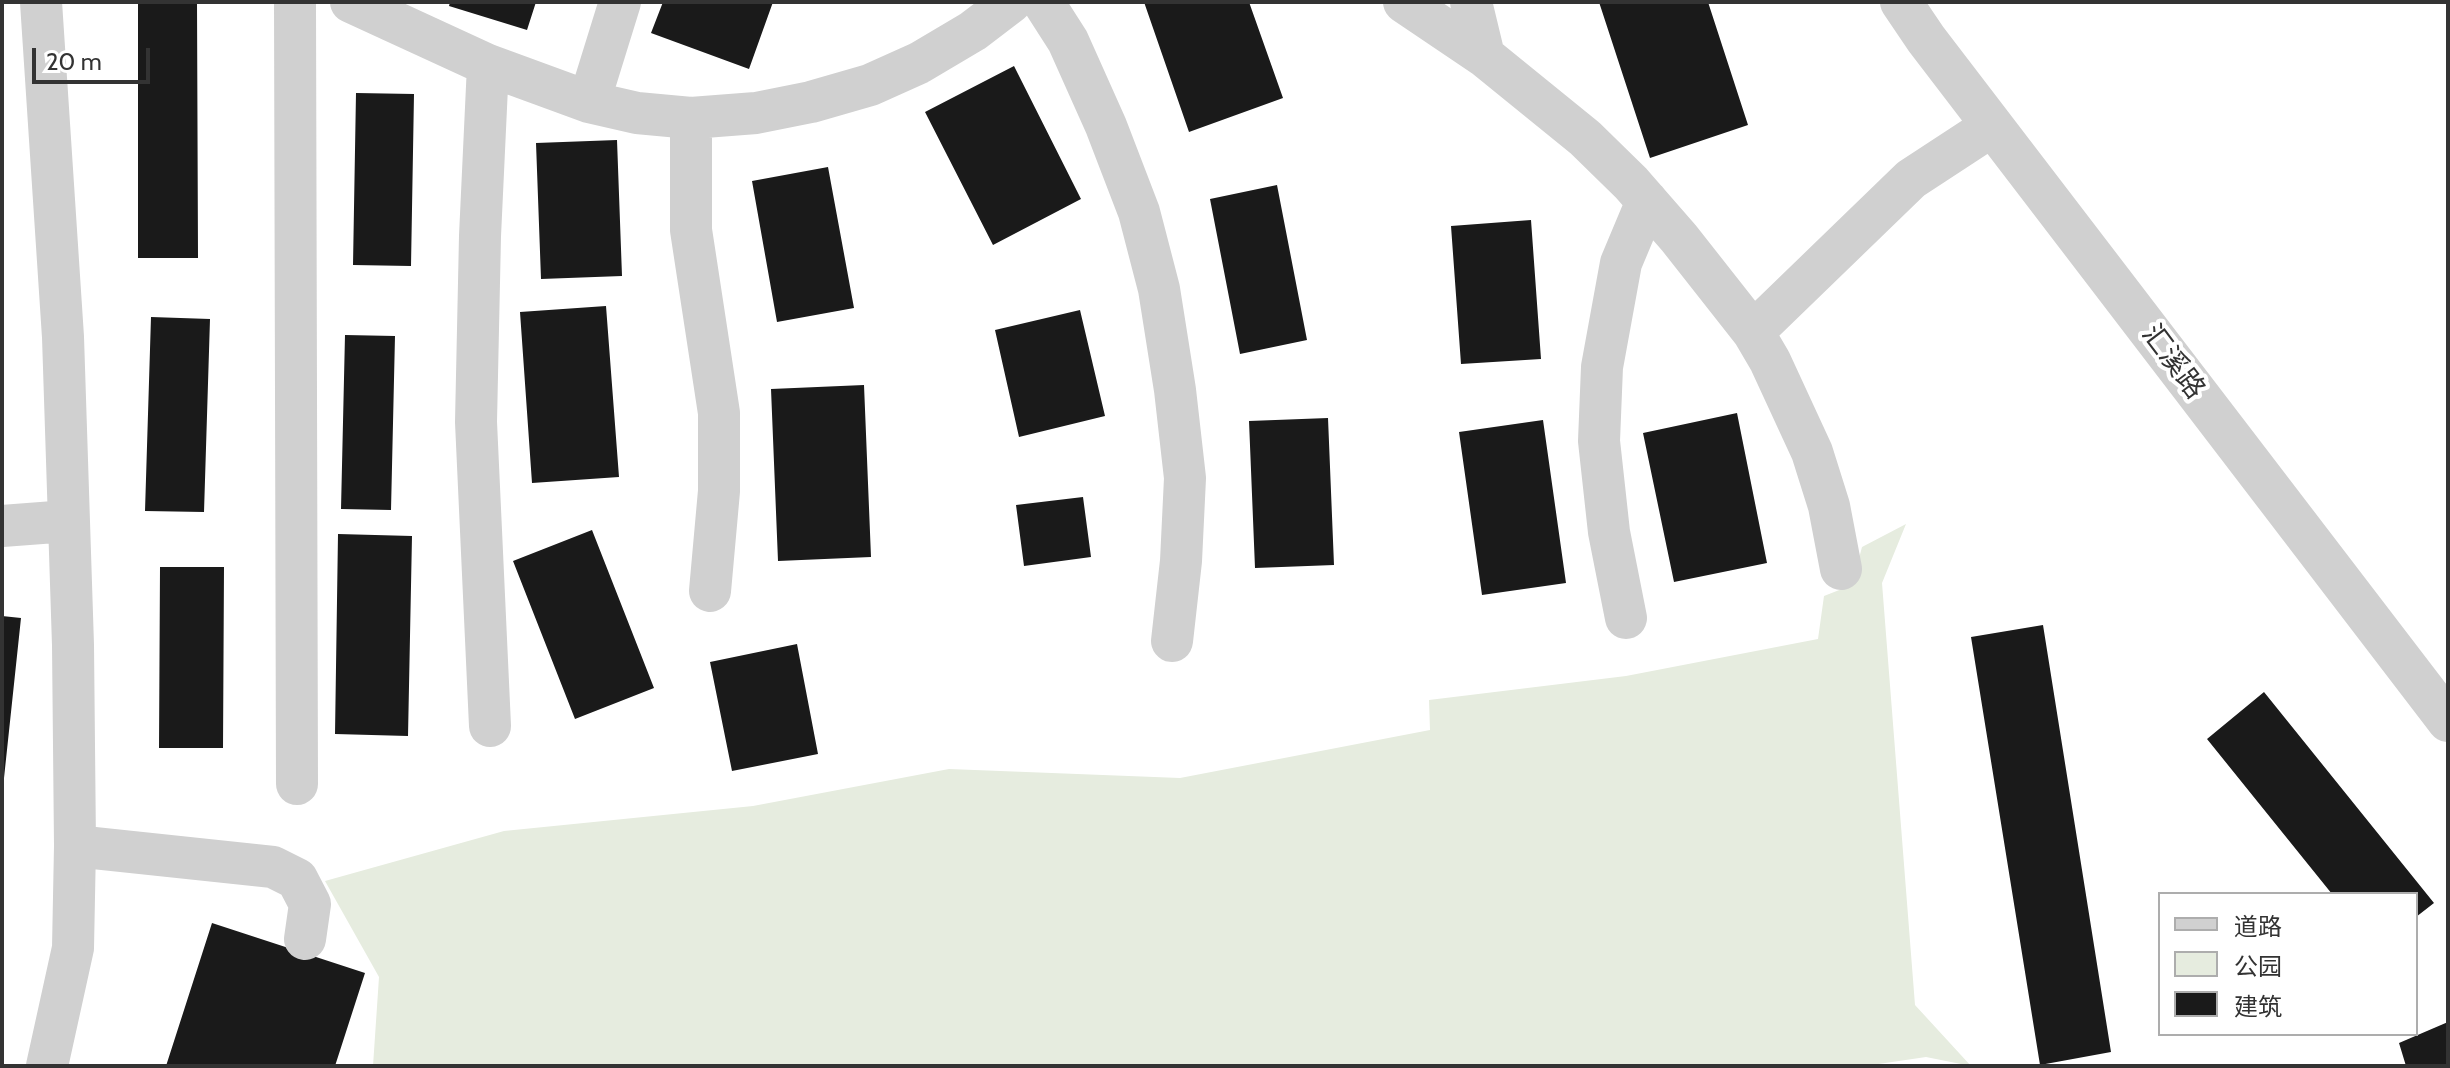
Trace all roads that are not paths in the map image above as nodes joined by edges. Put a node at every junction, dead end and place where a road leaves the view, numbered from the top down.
1 (41, 2) edge
2 (295, 2) edge
3 (351, 2) edge
4 (620, 2) edge
5 (1011, 2) edge
6 (1043, 2) edge
7 (1404, 2) edge
8 (1471, 2) edge
9 (1901, 2) edge
10 (422, 17) edge
11 (1484, 56) junction
12 (488, 65) junction
13 (589, 102) junction
14 (691, 118) junction
15 (1992, 126) junction
16 (1647, 201) junction
17 (1753, 332) junction
18 (68, 521) junction
19 (2, 526) edge
20 (1841, 569) dead end
21 (710, 591) dead end
22 (1626, 618) dead end
23 (1172, 641) dead end
24 (2448, 721) edge
25 (490, 726) dead end
26 (297, 784) dead end
27 (75, 846) junction
28 (305, 939) dead end
29 (47, 1066) edge

1 - 18 street
2 - 26 street
3 - 10 street
4 - 13 street
5 - 14 street
6 - 23 street
7 - 11 street
8 - 11 street
9 - 15 street, 汇溪路
10 - 12 street
11 - 16 street
12 - 13 street
12 - 25 street
13 - 14 street
14 - 21 street
15 - 17 street
15 - 24 street, 汇溪路
16 - 17 street
16 - 22 street
17 - 20 street
18 - 19 street
18 - 27 street
27 - 28 street
27 - 29 street

